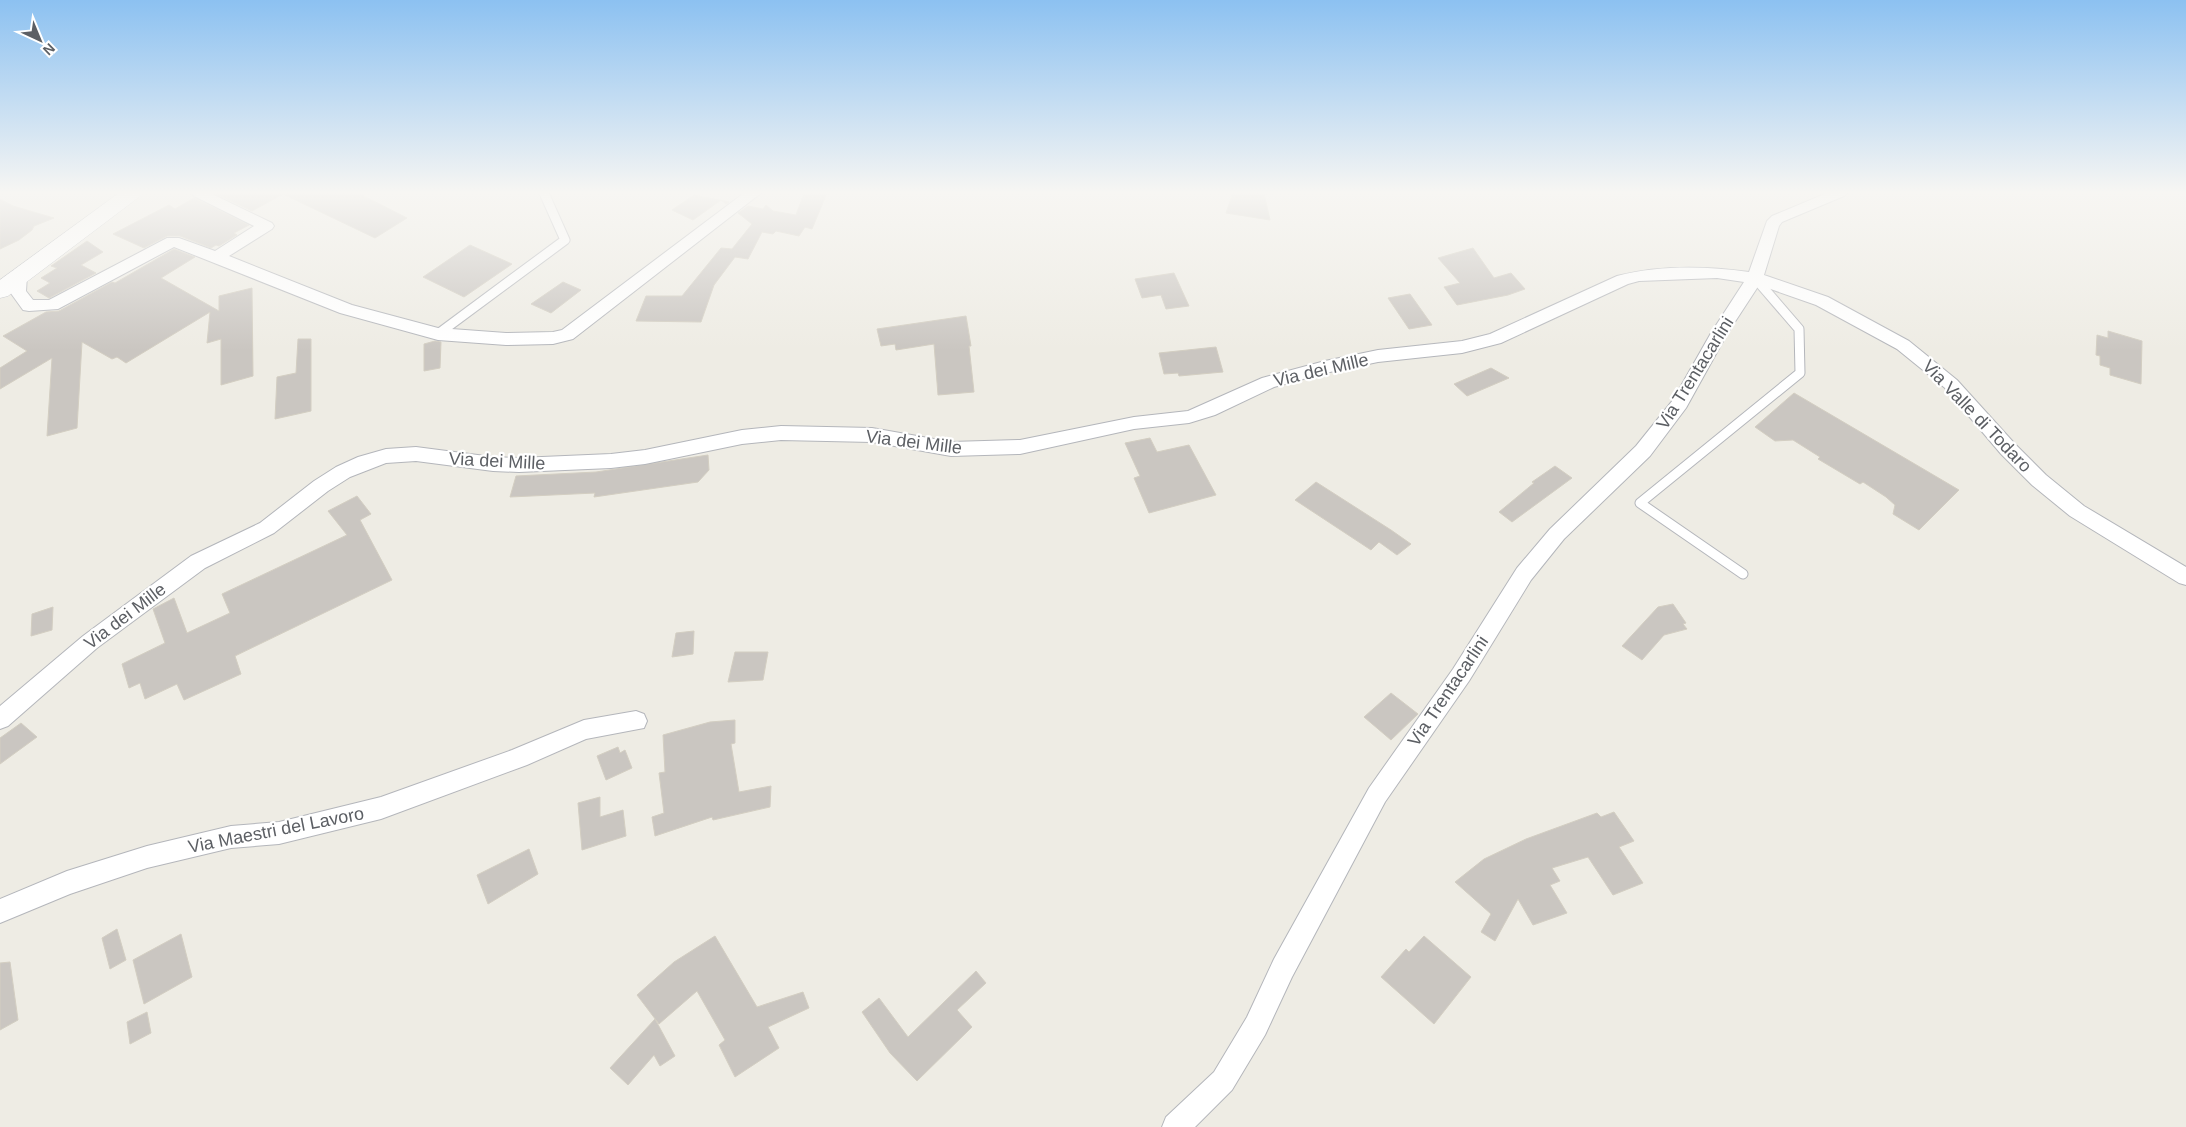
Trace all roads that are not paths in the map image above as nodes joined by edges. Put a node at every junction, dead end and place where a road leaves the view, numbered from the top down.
1 (59, 246) edge
2 (166, 246) edge
3 (183, 246) edge
4 (235, 246) edge
5 (558, 246) edge
6 (684, 246) edge
7 (1765, 246) edge
8 (216, 258) junction
9 (10, 273) edge
10 (1755, 278) junction
11 (0, 291) edge
12 (438, 334) junction
13 (1744, 574) dead end
14 (2186, 577) edge
15 (0, 719) edge
16 (636, 721) dead end
17 (0, 911) edge
18 (1176, 1127) edge

1 - 9 main road
2 - 9 street
3 - 8 street
4 - 8 street
5 - 12 lane
6 - 12 street
7 - 10 street
8 - 12 street
9 - 11 main road
10 - 13 lane
10 - 14 street, Via Valle di Todaro
10 - 15 street, Via dei Mille
10 - 18 street, Via Trentacarlini
16 - 17 street, Via Maestri del Lavoro

